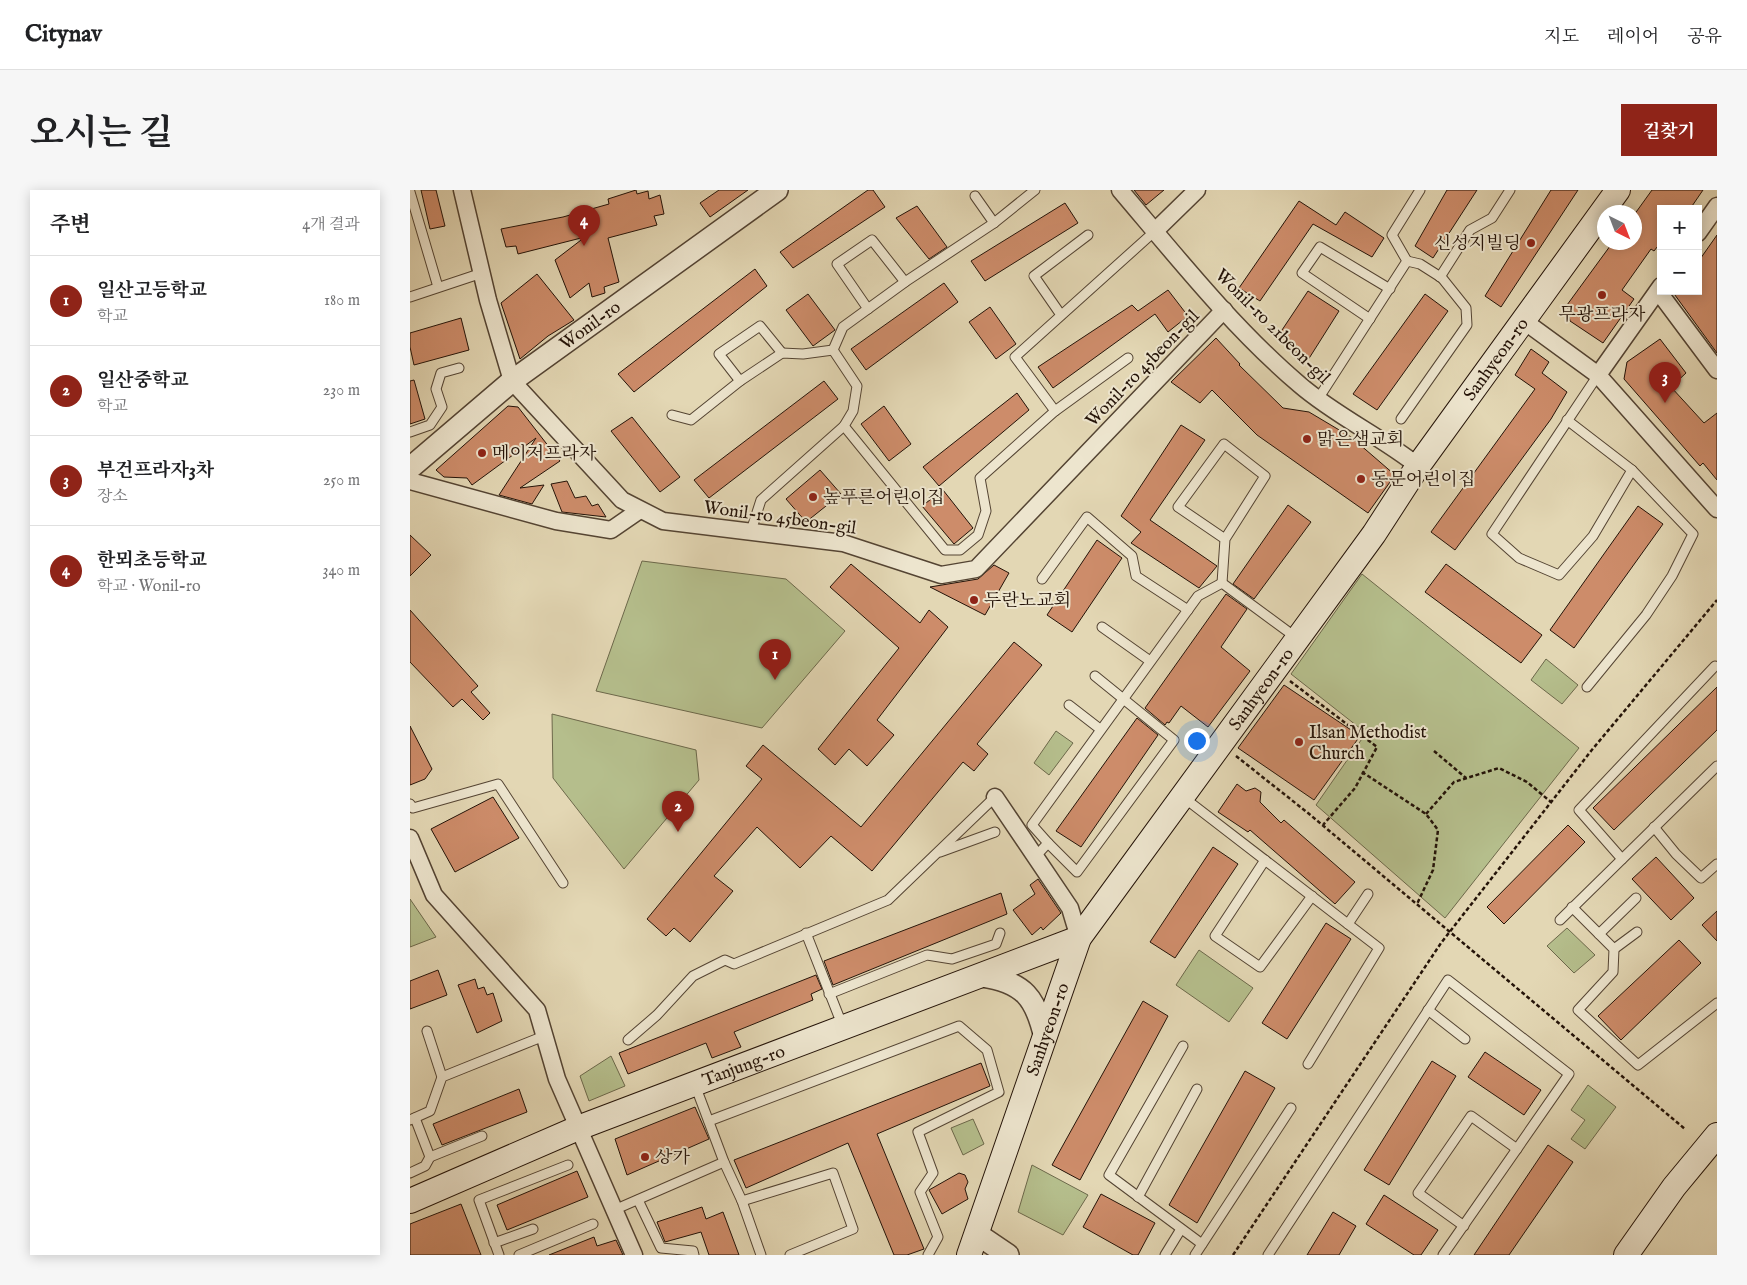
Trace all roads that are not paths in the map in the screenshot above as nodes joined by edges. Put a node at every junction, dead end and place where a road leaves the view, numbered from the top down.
1 (462, 190) edge
2 (1035, 190) edge
3 (1120, 190) edge
4 (1197, 190) edge
5 (1510, 190) edge
6 (1618, 190) edge
7 (410, 192) edge
8 (1415, 192) edge
9 (763, 194) edge
10 (975, 196) dead end
11 (1717, 206) edge
12 (994, 223) junction
13 (1702, 227) edge
14 (1155, 231) junction
15 (1088, 235) dead end
16 (1408, 261) junction
17 (482, 273) junction
18 (1440, 277) junction
19 (905, 282) junction
20 (438, 287) junction
21 (1390, 289) junction
22 (1657, 292) edge
23 (1663, 295) edge
24 (410, 297) edge
25 (868, 309) junction
26 (1224, 310) junction
27 (1061, 316) junction
28 (1370, 319) junction
29 (1524, 321) junction
30 (833, 350) junction
31 (782, 353) junction
32 (1128, 358) dead end
33 (459, 368) dead end
34 (1717, 370) edge
35 (1598, 375) junction
36 (512, 381) junction
37 (740, 381) junction
38 (1318, 399) junction
39 (1055, 411) junction
40 (672, 415) dead end
41 (1401, 419) dead end
42 (1567, 420) junction
43 (844, 426) junction
44 (410, 432) edge
45 (1418, 466) junction
46 (410, 468) edge
47 (1632, 470) junction
48 (410, 481) edge
49 (640, 510) junction
50 (1717, 510) edge
51 (750, 531) junction
52 (1225, 539) junction
53 (1042, 579) dead end
54 (1222, 583) junction
55 (1188, 610) junction
56 (1102, 627) dead end
57 (1298, 639) junction
58 (1150, 661) junction
59 (1716, 666) edge
60 (1095, 676) dead end
61 (1587, 687) dead end
62 (1123, 698) junction
63 (1069, 705) dead end
64 (1100, 729) junction
65 (1717, 766) edge
66 (995, 797) joint
67 (1182, 797) junction
68 (411, 807) edge
69 (1654, 828) junction
70 (994, 832) dead end
71 (410, 838) edge
72 (1048, 843) junction
73 (935, 854) junction
74 (1035, 857) junction
75 (1622, 859) junction
76 (1265, 860) junction
77 (1717, 864) edge
78 (563, 883) dead end
79 (1368, 894) dead end
80 (1312, 896) junction
81 (1636, 898) dead end
82 (1572, 907) junction
83 (1560, 920) dead end
84 (1348, 924) junction
85 (806, 932) junction
86 (1637, 932) dead end
87 (1000, 933) dead end
88 (1598, 934) junction
89 (1079, 938) junction
90 (1614, 949) junction
91 (982, 976) junction
92 (829, 994) junction
93 (1717, 1002) edge
94 (1428, 1010) junction
95 (843, 1028) junction
96 (427, 1031) dead end
97 (544, 1036) junction
98 (1045, 1038) junction
99 (1465, 1039) dead end
100 (628, 1040) dead end
101 (1183, 1046) dead end
102 (1308, 1064) dead end
103 (442, 1076) junction
104 (694, 1083) junction
105 (1197, 1089) dead end
106 (1291, 1108) dead end
107 (412, 1119) edge
108 (709, 1121) junction
109 (578, 1128) junction
110 (482, 1136) dead end
111 (1717, 1136) edge
112 (1517, 1149) junction
113 (430, 1157) junction
114 (724, 1162) junction
115 (568, 1165) dead end
116 (410, 1173) edge
117 (1138, 1197) junction
118 (638, 1200) junction
119 (410, 1201) edge
120 (742, 1201) junction
121 (614, 1210) junction
122 (593, 1224) dead end
123 (1464, 1226) junction
124 (533, 1229) dead end
125 (1181, 1229) junction
126 (494, 1243) junction
127 (973, 1244) edge
128 (1202, 1244) junction
129 (499, 1255) edge
130 (519, 1255) edge
131 (634, 1255) edge
132 (694, 1255) edge
133 (761, 1255) edge
134 (790, 1255) edge
135 (928, 1255) edge
136 (1008, 1255) edge
137 (1165, 1255) edge
138 (1195, 1255) edge
139 (1268, 1255) edge
140 (1444, 1255) edge
141 (1626, 1255) edge

1 - 17 street
2 - 12 lane
3 - 14 street, Wonil-ro 21beon-gil
4 - 14 street
5 - 18 lane
6 - 29 main road, Sanhyeon-ro
7 - 20 lane
8 - 16 lane
9 - 36 street, Wonil-ro
10 - 12 lane
11 - 13 street
12 - 19 lane
14 - 26 street, Wonil-ro 21beon-gil
14 - 27 lane
15 - 27 lane
16 - 18 lane
16 - 21 lane
17 - 20 lane
17 - 36 street
18 - 41 lane
19 - 25 lane
19 - 25 lane
20 - 24 lane
21 - 28 lane
21 - 28 lane
22 - 35 street
23 - 34 street
25 - 30 lane
26 - 38 street, Wonil-ro 21beon-gil
26 - 51 street, Wonil-ro 45beon-gil
27 - 39 lane
28 - 38 lane
29 - 35 street
29 - 45 main road, Sanhyeon-ro
30 - 31 lane
30 - 43 lane
31 - 37 lane
31 - 37 lane
32 - 39 lane
33 - 44 lane
35 - 42 lane
35 - 50 street
36 - 46 street, Wonil-ro
36 - 49 street, Wonil-ro 45beon-gil
37 - 40 lane
38 - 45 street, Wonil-ro 21beon-gil
39 - 43 lane
42 - 47 lane
42 - 47 lane
43 - 51 lane
45 - 57 main road, Sanhyeon-ro
47 - 61 lane
48 - 49 street
49 - 51 street, Wonil-ro 45beon-gil
52 - 52 lane
52 - 54 lane
53 - 55 lane
54 - 55 lane
54 - 57 lane
55 - 58 lane
56 - 58 lane
57 - 67 main road, Sanhyeon-ro
58 - 62 lane
59 - 75 lane
60 - 62 lane
62 - 64 lane
62 - 72 lane
63 - 64 lane
64 - 72 lane
65 - 69 lane
66 - 73 lane
66 - 74 street
67 - 76 lane
67 - 89 main road, Sanhyeon-ro
68 - 78 lane
69 - 75 lane
69 - 77 lane
70 - 73 lane
71 - 97 street
72 - 74 lane
73 - 85 lane
74 - 89 street
75 - 82 lane
76 - 80 lane
76 - 80 lane
79 - 84 lane
80 - 84 lane
81 - 88 lane
82 - 83 lane
82 - 88 lane
84 - 102 lane
85 - 92 lane
85 - 100 lane
86 - 90 lane
87 - 92 lane
88 - 90 lane
89 - 91 main road, Tanjung-ro
89 - 98 main road, Sanhyeon-ro
90 - 93 lane
91 - 95 main road, Tanjung-ro
91 - 98 street
92 - 95 lane
94 - 99 lane
94 - 112 lane
94 - 139 lane
95 - 104 main road, Tanjung-ro
96 - 103 lane
97 - 103 lane
97 - 109 street
98 - 127 main road, Sanhyeon-ro
101 - 117 lane
103 - 107 lane
104 - 108 lane
104 - 109 main road, Tanjung-ro
105 - 117 lane
106 - 128 lane
107 - 113 lane
108 - 114 lane
108 - 135 lane
109 - 119 main road, Tanjung-ro
109 - 121 street
110 - 113 lane
111 - 141 main road
112 - 123 lane
112 - 123 lane
113 - 116 lane
114 - 118 lane
114 - 120 lane
115 - 126 lane
117 - 125 lane
118 - 121 lane
118 - 132 lane
120 - 133 lane
120 - 134 lane
121 - 131 street
122 - 130 lane
123 - 140 lane
124 - 126 lane
125 - 128 lane
125 - 137 lane
126 - 129 lane
127 - 136 street
128 - 138 lane

